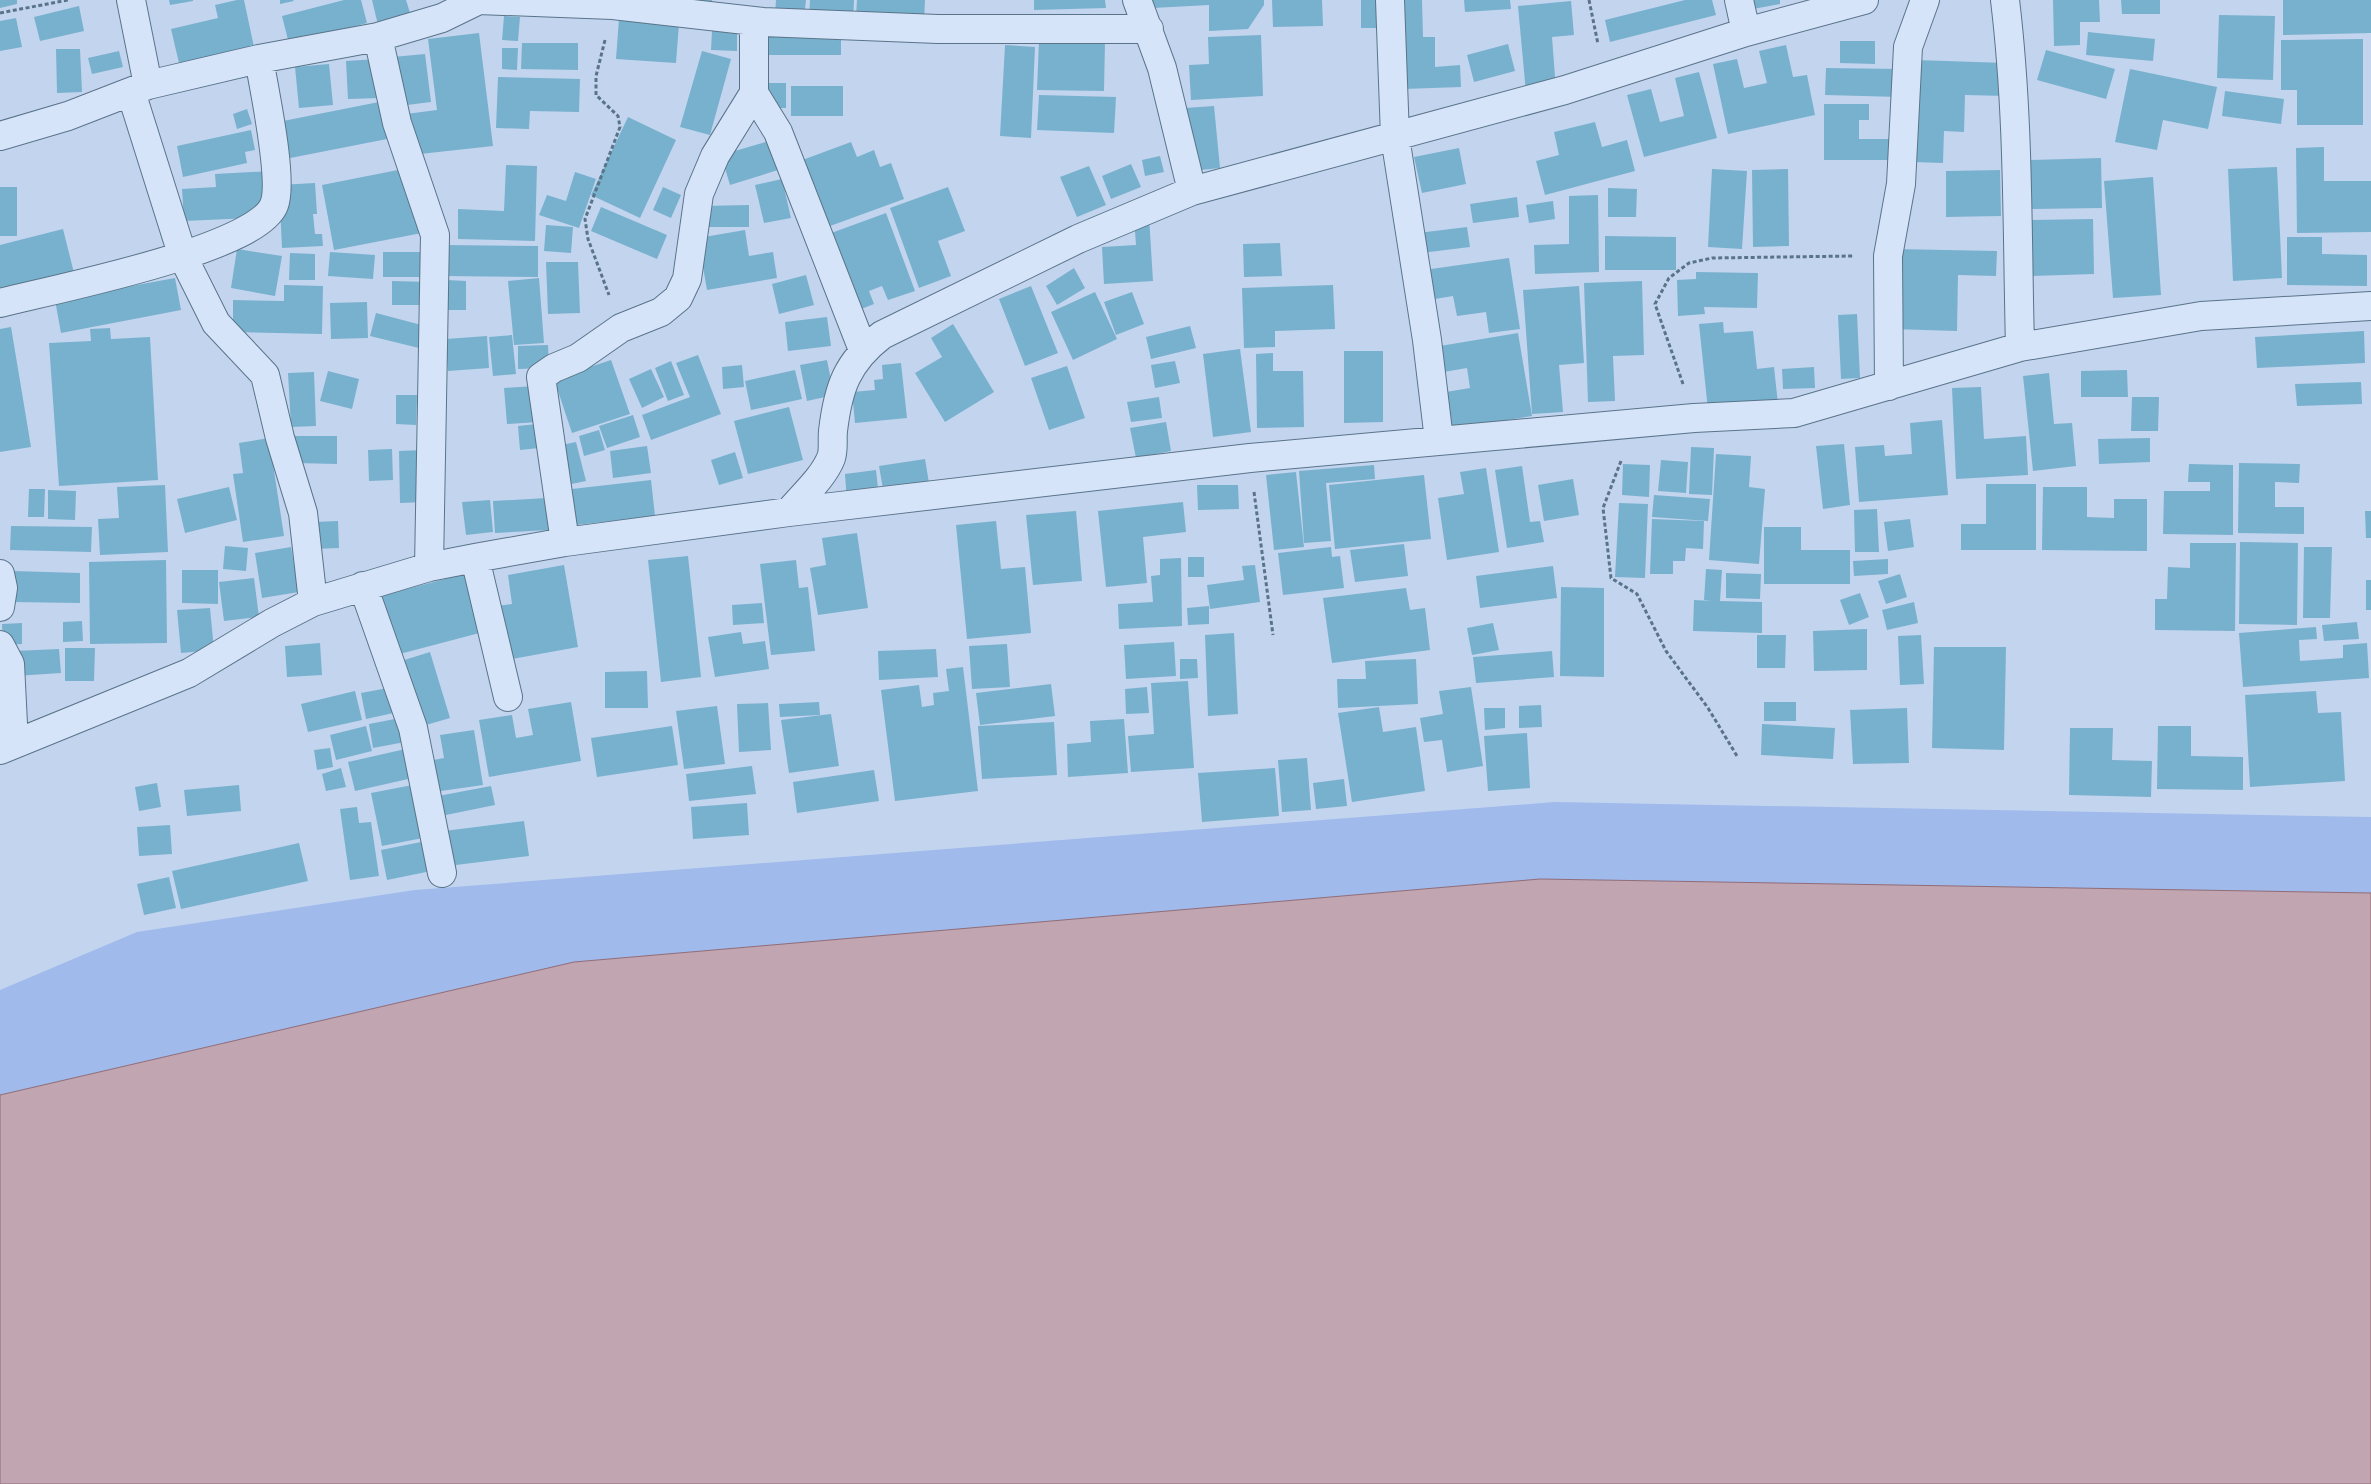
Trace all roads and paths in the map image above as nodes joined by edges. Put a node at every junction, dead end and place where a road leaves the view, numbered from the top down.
1 (68, 0) edge
2 (131, 0) edge
3 (478, 0) edge
4 (1137, 0) edge
5 (1390, 0) edge
6 (1589, 0) edge
7 (1739, 0) edge
8 (1864, 0) edge
9 (1925, 0) edge
10 (2005, 0) edge
11 (613, 5) junction
12 (0, 13) edge
13 (761, 14) edge
14 (1149, 28) junction
15 (1746, 32) junction
16 (378, 37) junction
17 (260, 59) junction
18 (1604, 79) junction
19 (140, 89) junction
20 (754, 94) junction
21 (0, 136) edge
22 (1395, 137) junction
23 (1192, 191) junction
24 (1888, 256) junction
25 (183, 257) junction
26 (0, 303) edge
27 (2371, 306) edge
28 (621, 328) junction
29 (2020, 347) junction
30 (863, 350) junction
31 (1889, 386) junction
32 (1694, 418) junction
33 (1634, 424) junction
34 (1439, 440) junction
35 (1250, 458) junction
36 (789, 512) junction
37 (565, 542) junction
38 (474, 558) junction
39 (429, 567) junction
40 (0, 574) edge
41 (363, 586) junction
42 (313, 602) junction
43 (0, 607) edge
44 (1273, 635) dead end
45 (0, 645) edge
46 (508, 697) dead end
47 (7, 747) edge
48 (1737, 756) dead end
49 (442, 873) dead end

1 - 12 path
2 - 19 street
3 - 11 street
3 - 16 street
4 - 14 street
5 - 22 street
6 - 18 path
7 - 15 street
8 - 15 street
9 - 24 street
10 - 29 street
11 - 13 street
11 - 28 path
13 - 14 street
13 - 20 street
14 - 23 street
15 - 18 street
16 - 17 street
16 - 39 street
17 - 19 street
17 - 25 street
18 - 22 street
19 - 21 street
19 - 25 street
20 - 28 street
20 - 30 street
22 - 23 street
22 - 34 street
23 - 30 street
24 - 31 street
24 - 32 path
25 - 26 street
25 - 42 street
27 - 29 street
28 - 37 street
29 - 31 street
30 - 36 street
31 - 32 street
32 - 33 street
33 - 34 street
33 - 48 path
34 - 35 street
35 - 36 street
35 - 44 path
36 - 37 street
37 - 38 street
38 - 39 street
38 - 46 street
39 - 41 street
40 - 43 street
41 - 42 street
41 - 49 street
42 - 47 street
45 - 47 street

